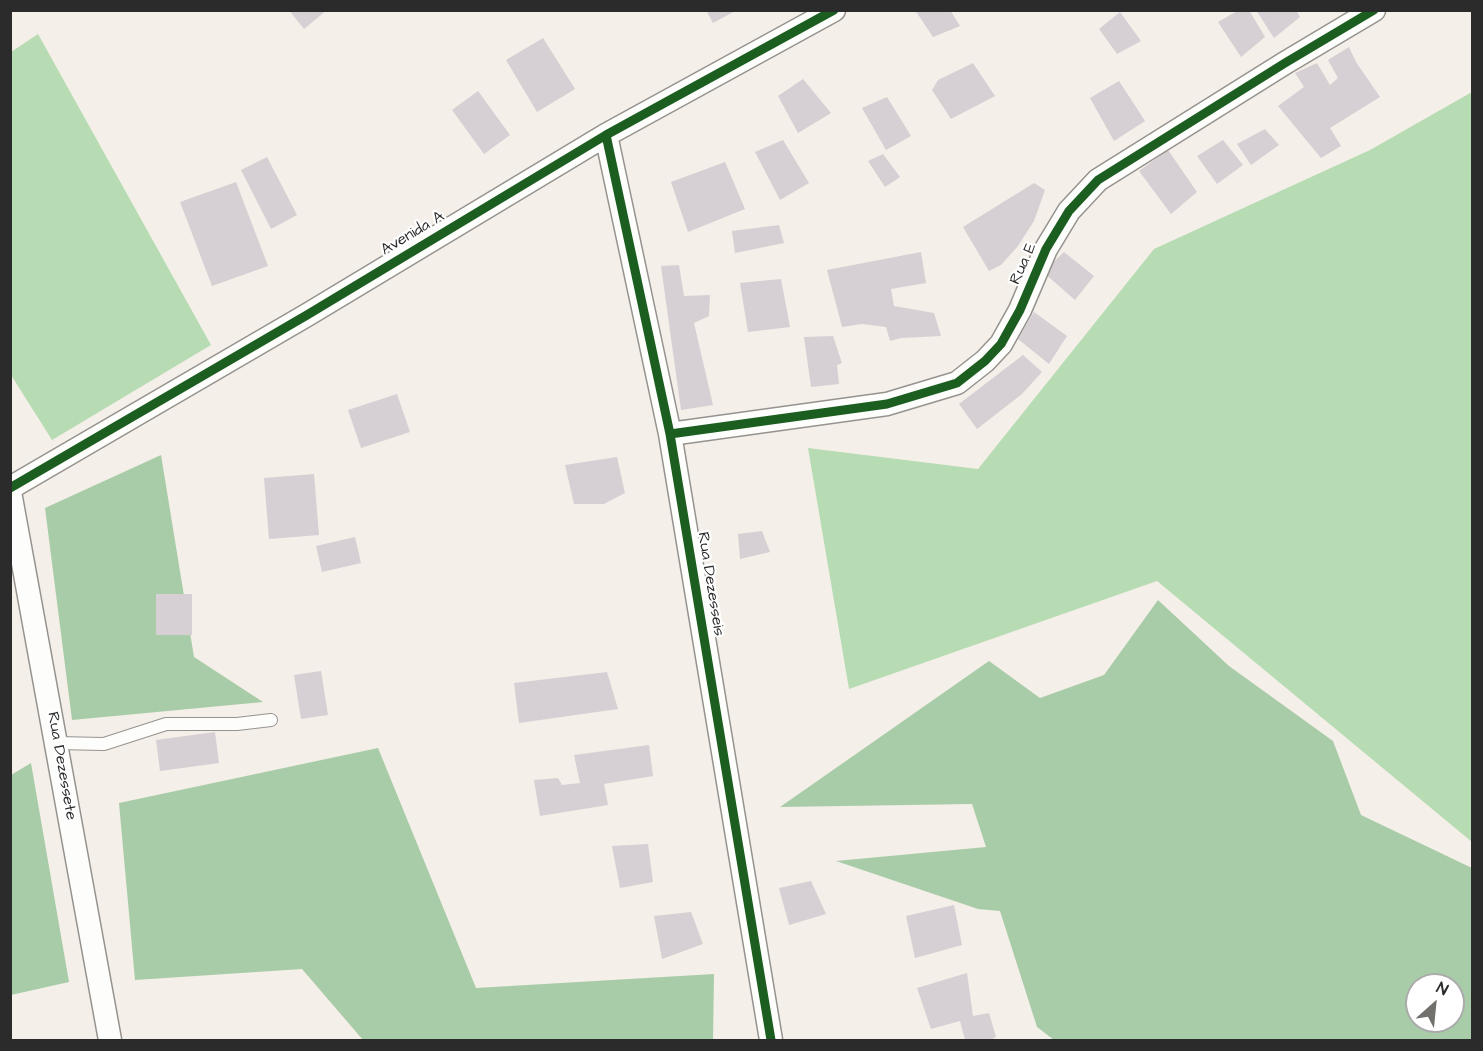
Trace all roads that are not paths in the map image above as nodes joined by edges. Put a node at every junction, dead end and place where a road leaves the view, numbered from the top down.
1 (834, 10) edge
2 (1374, 10) edge
3 (606, 135) junction
4 (670, 434) junction
5 (10, 488) edge
6 (10, 492) edge
7 (271, 720) dead end
8 (56, 743) junction
9 (110, 1041) edge
10 (771, 1041) edge

1 - 3 street, Avenida A
2 - 4 street, Rua E
3 - 4 street, Rua Dezesseis
3 - 5 street, Avenida A
4 - 10 street, Rua Dezesseis
6 - 8 street, Rua Dezessete
7 - 8 lane
8 - 9 street, Rua Dezessete

